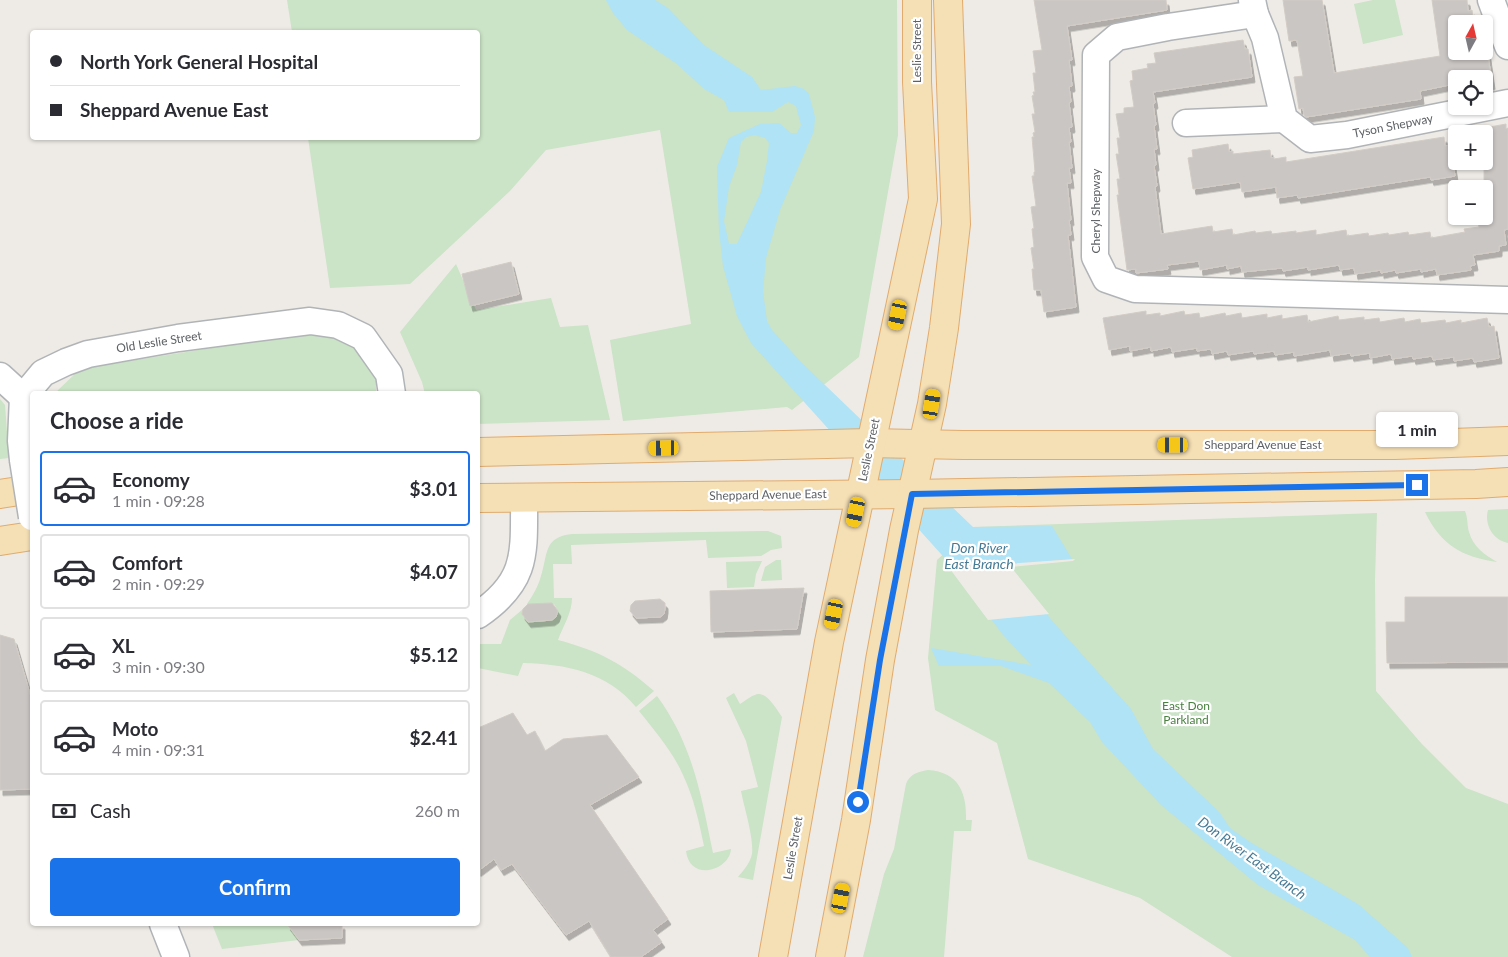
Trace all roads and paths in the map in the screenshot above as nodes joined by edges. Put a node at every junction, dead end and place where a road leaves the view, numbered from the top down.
1 (917, 0) edge
2 (948, 0) edge
3 (1490, 0) edge
4 (1254, 7) edge
5 (1508, 46) edge
6 (1508, 103) edge
7 (1284, 120) junction
8 (1186, 123) dead end
9 (1508, 300) edge
10 (0, 376) edge
11 (391, 391) edge
12 (23, 397) junction
13 (1508, 441) edge
14 (870, 443) junction
15 (924, 444) junction
16 (480, 452) edge
17 (1508, 482) edge
18 (30, 489) edge
19 (860, 493) junction
20 (0, 494) edge
21 (912, 494) junction
22 (480, 498) edge
23 (524, 498) junction
24 (30, 504) edge
25 (30, 536) edge
26 (0, 541) edge
27 (480, 614) edge
28 (164, 926) edge
29 (176, 957) edge
30 (773, 957) edge
31 (830, 957) edge

1 - 14 main road, Leslie Street
2 - 15 main road
3 - 5 street
4 - 7 street
4 - 9 street, Cheryl Shepway
6 - 7 street, Tyson Shepway
7 - 8 street
10 - 12 street
11 - 12 street, Old Leslie Street
12 - 24 street, bridge
13 - 15 main road, Sheppard Avenue East
14 - 15 main road, Sheppard Avenue East
14 - 16 main road, Sheppard Avenue East
14 - 19 main road, Leslie Street
15 - 21 main road
17 - 21 main road, Sheppard Avenue East
18 - 20 main road
19 - 21 main road, Sheppard Avenue East
19 - 23 main road, Sheppard Avenue East
19 - 30 main road, Leslie Street
21 - 31 main road
22 - 23 main road, Sheppard Avenue East
23 - 27 street
25 - 26 main road
28 - 29 street

